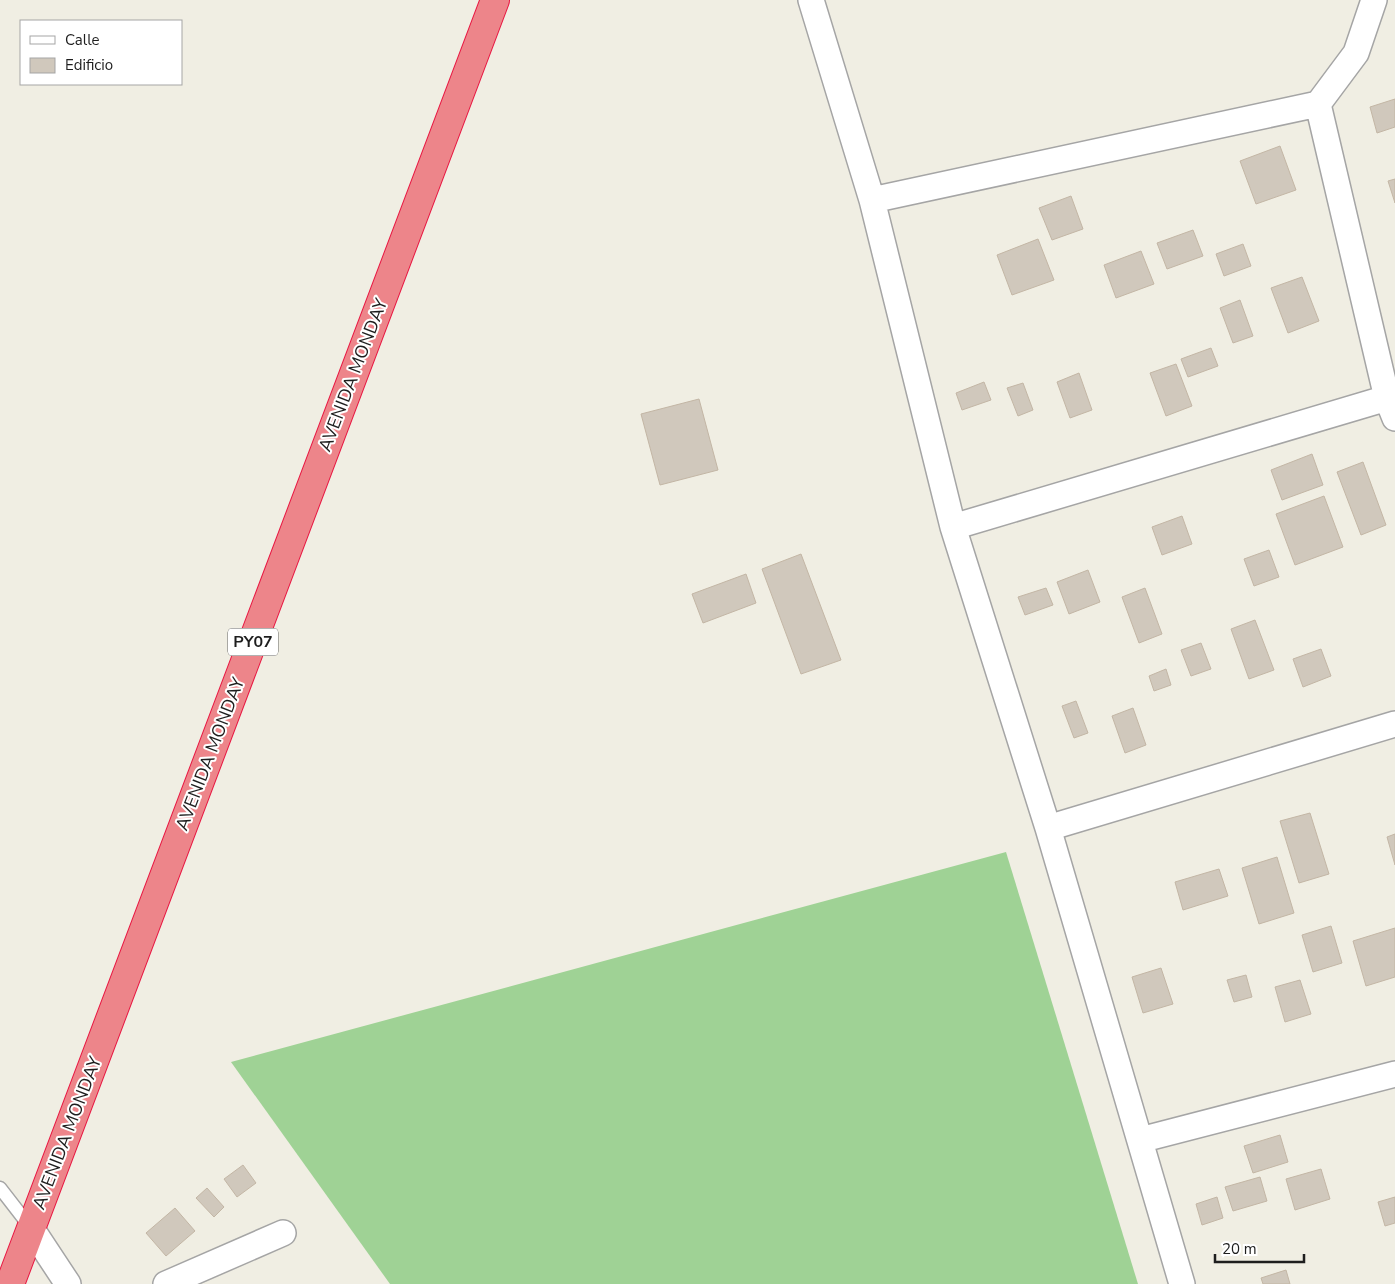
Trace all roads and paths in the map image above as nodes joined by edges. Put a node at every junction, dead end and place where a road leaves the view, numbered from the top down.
1 (495, 0) edge
2 (811, 0) edge
3 (1374, 0) edge
4 (1318, 104) junction
5 (872, 200) junction
6 (1391, 408) edge
7 (953, 527) junction
8 (1395, 724) edge
9 (1048, 828) junction
10 (1395, 1074) edge
11 (1140, 1140) junction
12 (0, 1188) edge
13 (31, 1228) junction
14 (283, 1233) dead end
15 (10, 1284) edge
16 (68, 1284) edge
17 (166, 1284) edge
18 (1182, 1284) edge

1 - 13 highway, AVENIDA MONDAY / PY07
2 - 5 street
3 - 4 street
4 - 5 street
4 - 6 street
5 - 7 street
6 - 7 street
7 - 9 street
8 - 9 street
9 - 11 street
10 - 11 street
11 - 18 street
12 - 13 lane
13 - 15 highway, AVENIDA MONDAY / PY07
13 - 16 street
14 - 17 street

